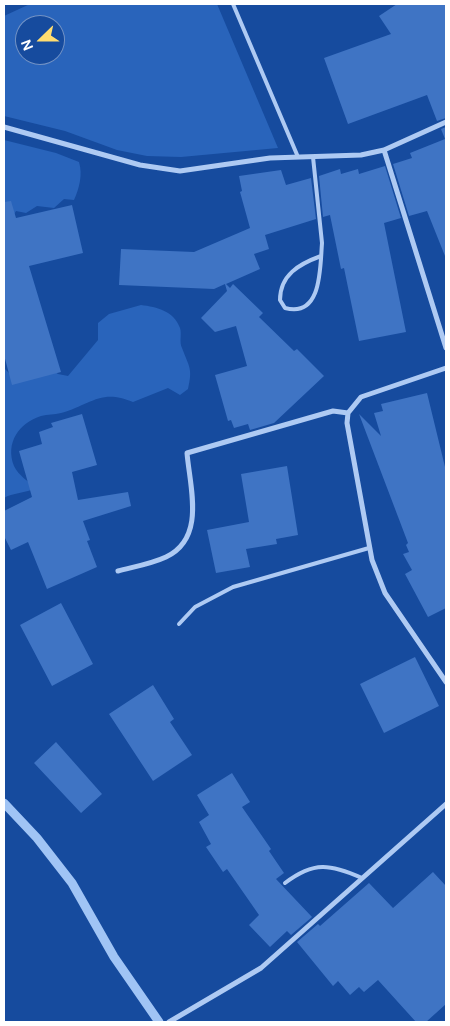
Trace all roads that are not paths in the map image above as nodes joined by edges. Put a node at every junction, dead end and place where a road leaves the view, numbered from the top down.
1 (233, 4) edge
2 (446, 122) edge
3 (4, 127) edge
4 (384, 150) junction
5 (298, 157) junction
6 (313, 157) junction
7 (321, 256) junction
8 (446, 348) edge
9 (446, 368) edge
10 (348, 413) junction
11 (369, 548) junction
12 (118, 571) dead end
13 (179, 624) dead end
14 (446, 682) edge
15 (446, 804) edge
16 (362, 878) junction
17 (285, 883) dead end
18 (169, 1022) edge

1 - 5 lane
2 - 4 street
3 - 5 street
4 - 6 street
4 - 8 street
5 - 6 street
6 - 7 lane
7 - 7 lane
9 - 10 street
10 - 11 street
10 - 12 street
11 - 13 lane
11 - 14 street
15 - 16 street
16 - 17 lane
16 - 18 street

